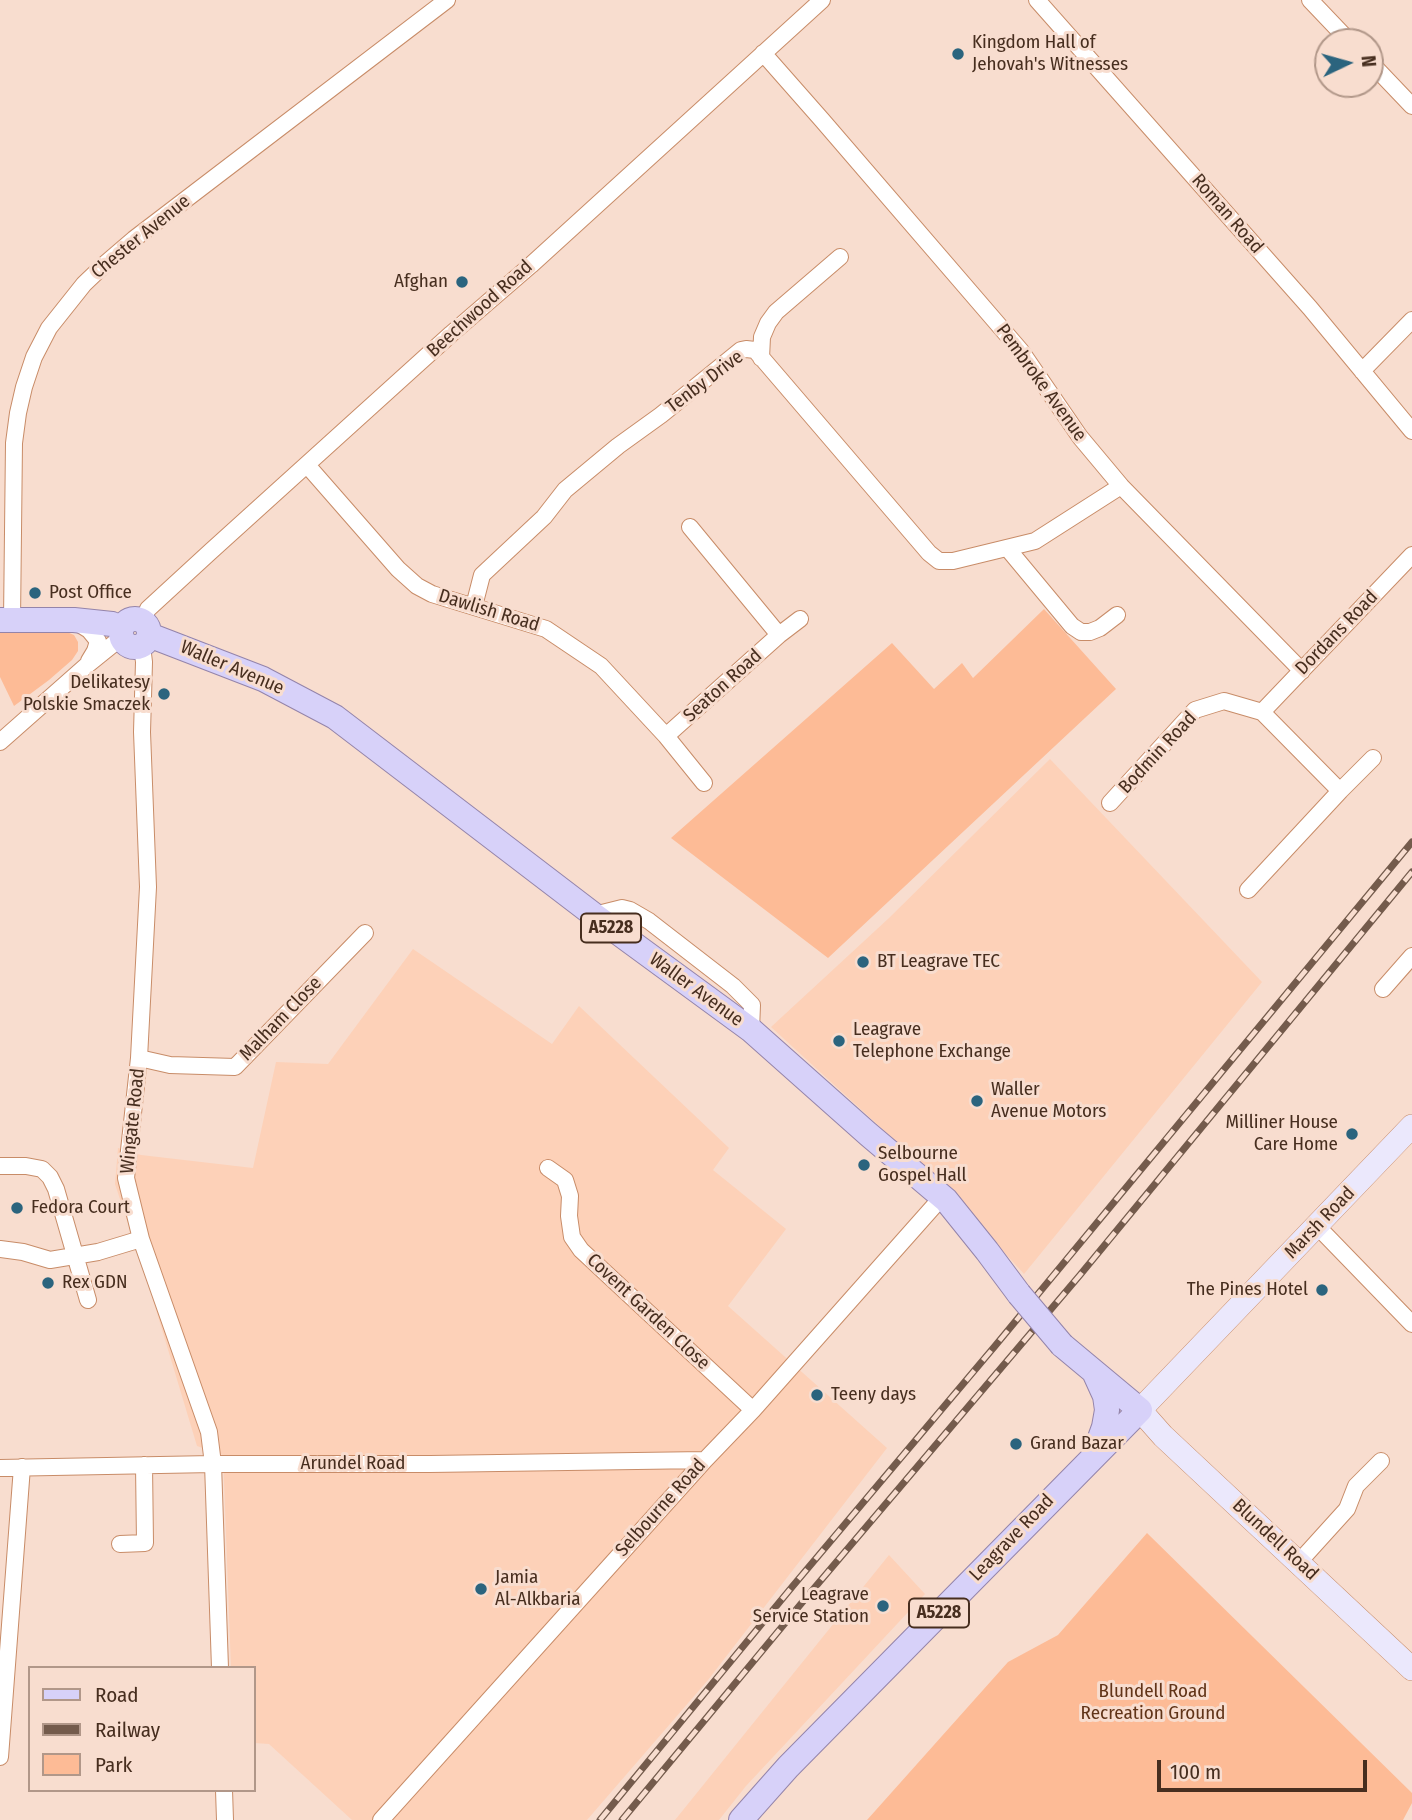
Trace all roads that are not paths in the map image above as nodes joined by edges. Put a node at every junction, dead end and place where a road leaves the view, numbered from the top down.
1 (447, 0) edge
2 (822, 0) edge
3 (1037, 0) edge
4 (1310, 0) edge
5 (1337, 28) edge
6 (763, 53) junction
7 (1384, 77) edge
8 (1412, 106) edge
9 (840, 257) dead end
10 (1412, 320) edge
11 (761, 358) junction
12 (1362, 371) junction
13 (1412, 431) edge
14 (7, 443) edge
15 (307, 465) junction
16 (1121, 486) junction
17 (690, 527) dead end
18 (1008, 549) junction
19 (1412, 555) edge
20 (474, 606) junction
21 (1117, 615) dead end
22 (800, 619) dead end
23 (6, 620) edge
24 (74, 620) junction
25 (135, 633) junction
26 (779, 635) junction
27 (86, 666) junction
28 (1302, 671) junction
29 (1262, 712) junction
30 (666, 736) junction
31 (0, 742) edge
32 (1373, 758) dead end
33 (704, 783) dead end
34 (1340, 791) junction
35 (1110, 803) dead end
36 (1248, 890) dead end
37 (365, 933) dead end
38 (1412, 956) edge
39 (1383, 989) dead end
40 (139, 1058) junction
41 (1412, 1126) edge
42 (0, 1166) edge
43 (548, 1168) dead end
44 (942, 1197) junction
45 (1317, 1226) junction
46 (141, 1239) junction
47 (0, 1250) edge
48 (75, 1256) junction
49 (88, 1300) dead end
50 (1412, 1324) edge
51 (1095, 1374) junction
52 (753, 1410) junction
53 (1140, 1410) junction
54 (1093, 1456) junction
55 (705, 1460) junction
56 (1381, 1461) dead end
57 (213, 1464) junction
58 (144, 1465) junction
59 (22, 1467) junction
60 (0, 1468) edge
61 (120, 1544) dead end
62 (1299, 1562) junction
63 (220, 1666) edge
64 (1412, 1669) edge
65 (2, 1703) edge
66 (0, 1757) edge
67 (224, 1792) edge
68 (225, 1820) edge
69 (381, 1820) edge
70 (741, 1820) edge

1 - 14 street, Chester Avenue
2 - 6 street, Beechwood Road
3 - 12 street, Roman Road
4 - 5 street
6 - 15 street, Beechwood Road
6 - 16 street, Pembroke Avenue
7 - 8 street
9 - 11 street
10 - 12 street
11 - 18 street, Tenby Drive
11 - 20 street, Tenby Drive
12 - 13 street, Roman Road
14 - 23 street, Chester Avenue
15 - 20 street, Dawlish Road
15 - 25 street, Beechwood Road
16 - 18 street, Tenby Drive
16 - 28 street, Pembroke Avenue
17 - 26 street, Seaton Road
18 - 21 street
19 - 28 street, Dordans Road
20 - 30 street, Dawlish Road
22 - 26 street, Seaton Road
23 - 24 main road, Waller Avenue / A5228
24 - 25 main road, Waller Avenue / A5228
24 - 27 street
25 - 27 street, Beechwood Road
25 - 40 street, Wingate Road
25 - 44 main road, Waller Avenue / A5228
26 - 30 street, Seaton Road
27 - 31 street, Beechwood Road
28 - 29 street, Dordans Road
29 - 34 street, Bodmin Road
29 - 35 street, Bodmin Road
30 - 33 street, Dawlish Road
32 - 34 street
34 - 36 street
37 - 40 street, Malham Close
38 - 39 street
40 - 46 street, Wingate Road
41 - 45 main road, Marsh Road
42 - 48 street
43 - 52 street, Covent Garden Close
44 - 51 main road, Waller Avenue / A5228, bridge
44 - 52 street, Selbourne Road
45 - 50 street
45 - 53 main road, Marsh Road
46 - 48 street
46 - 57 street, Wingate Road
47 - 48 street
48 - 49 street
51 - 53 main road, Waller Avenue / A5228
51 - 54 main road
52 - 55 street, Selbourne Road
53 - 54 main road, Leagrave Road / A5228
53 - 62 main road, Blundell Road
54 - 70 main road, Leagrave Road / A5228
55 - 57 street, Arundel Road
55 - 69 street, Selbourne Road
56 - 62 street
57 - 58 street, Arundel Road
57 - 63 street, Wingate Road
58 - 59 street, Arundel Road
58 - 61 street
59 - 60 street, Arundel Road
59 - 65 street
62 - 64 main road, Blundell Road
65 - 66 street
67 - 68 street

